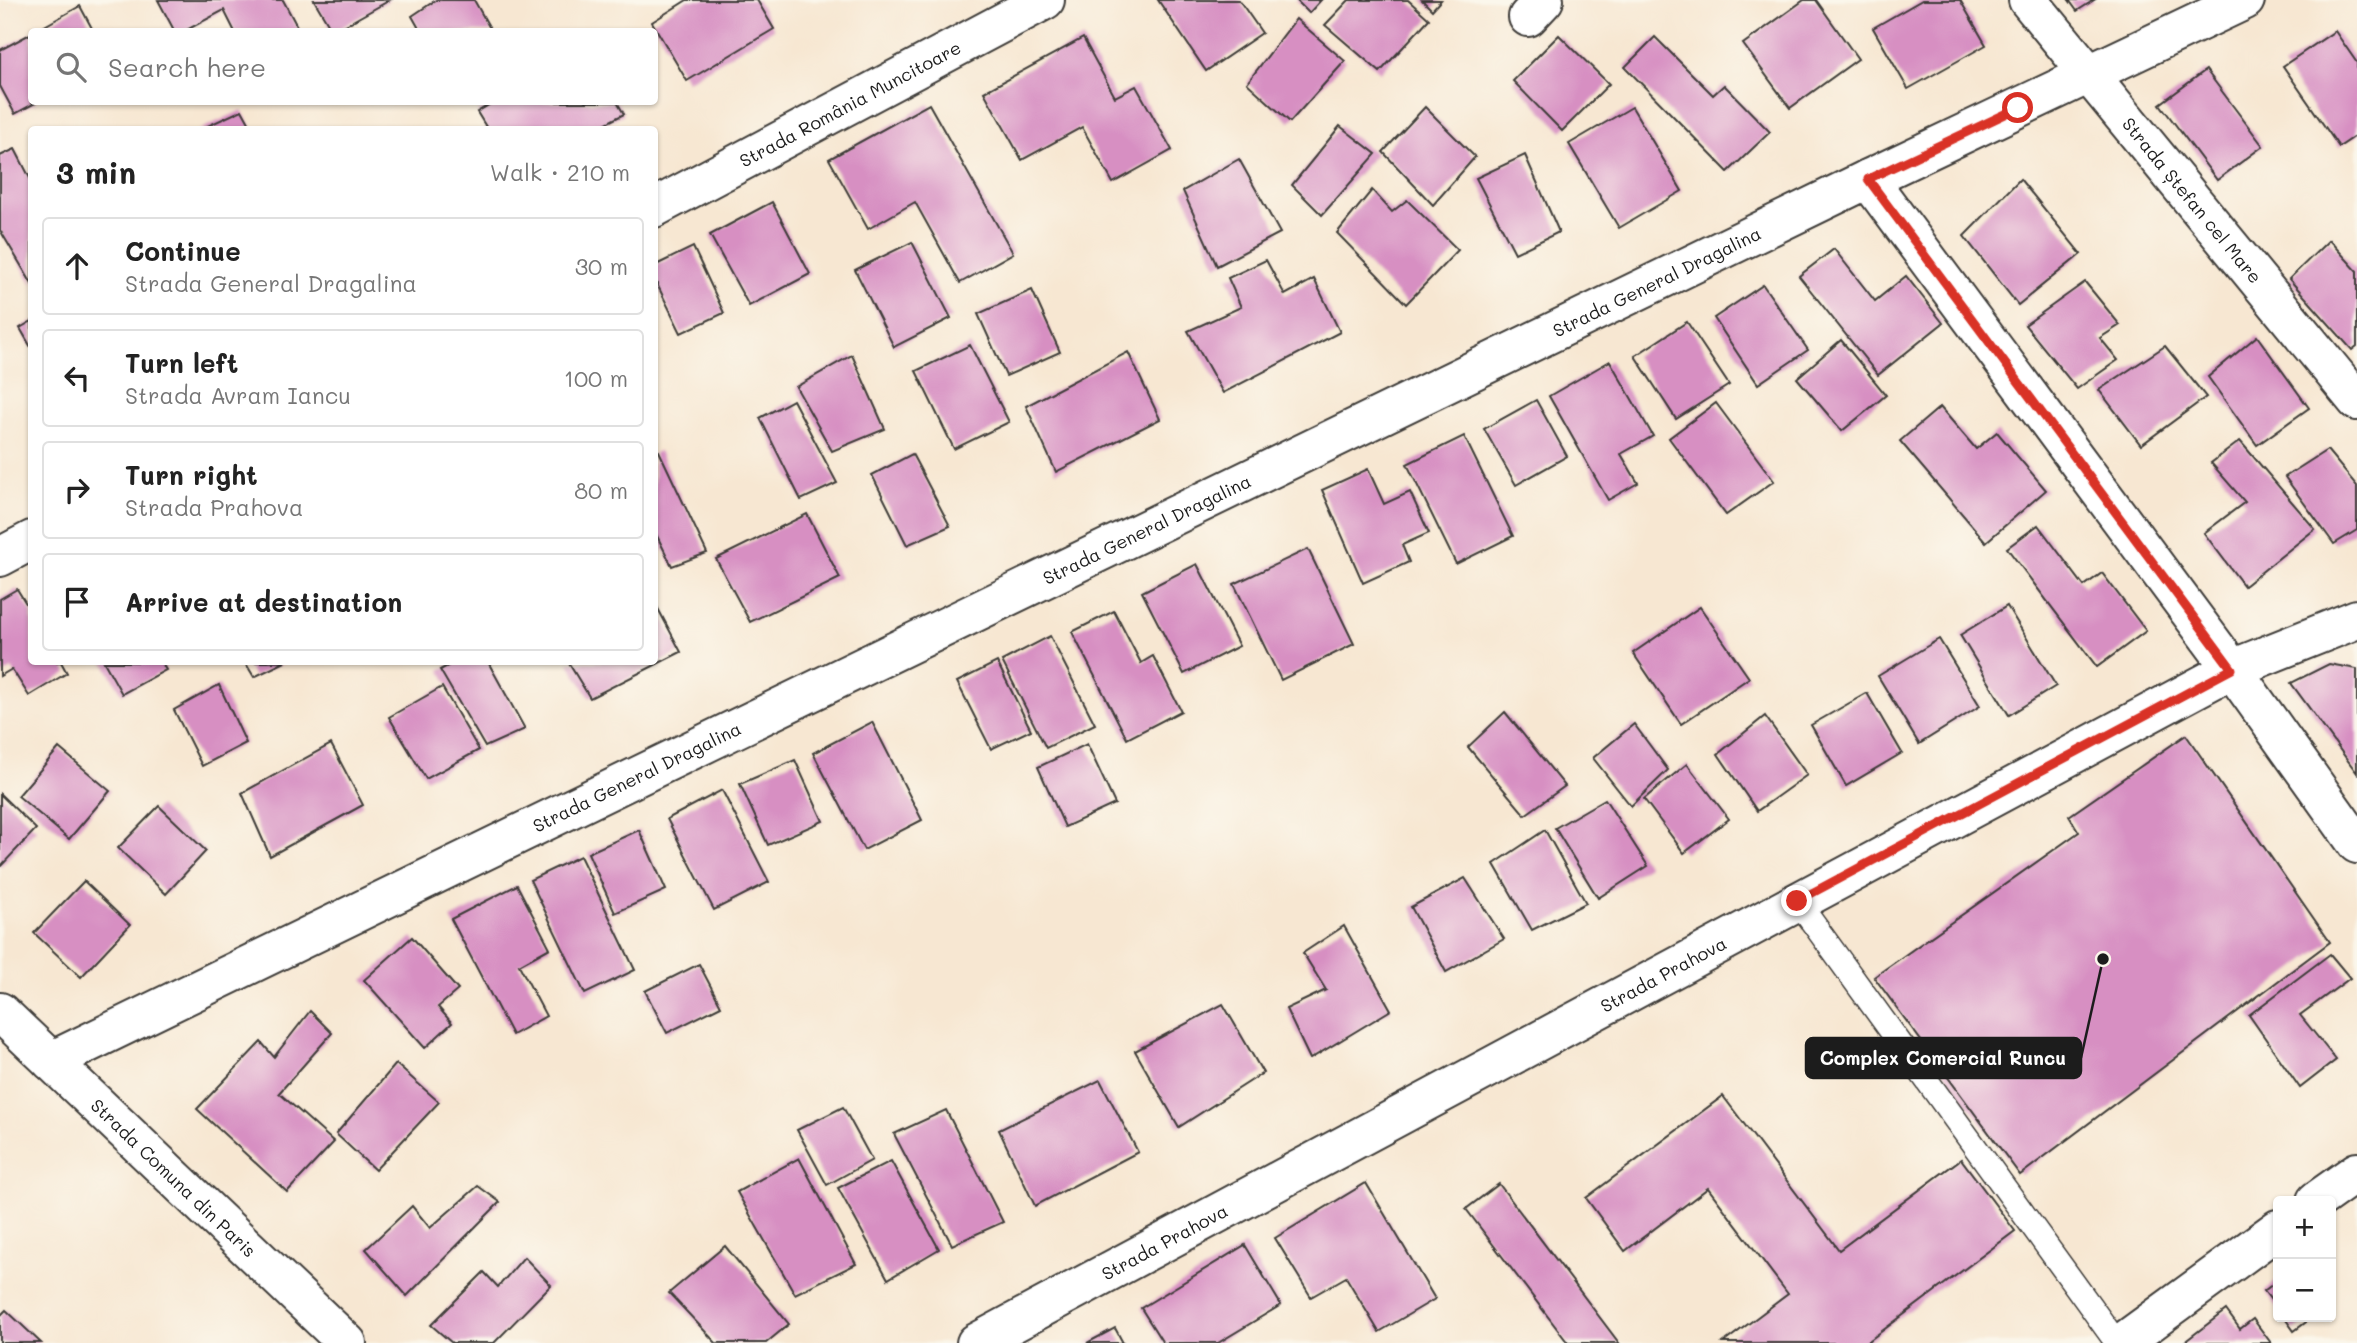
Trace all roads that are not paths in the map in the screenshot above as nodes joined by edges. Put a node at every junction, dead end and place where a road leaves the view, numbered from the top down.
1 (1045, 0) edge
2 (2028, 0) edge
3 (2245, 0) edge
4 (2090, 73) junction
5 (1868, 179) junction
6 (658, 206) edge
7 (2357, 401) edge
8 (28, 542) edge
9 (0, 557) edge
10 (2357, 619) edge
11 (2232, 669) junction
12 (2357, 844) edge
13 (1797, 901) junction
14 (0, 1012) edge
15 (51, 1061) junction
16 (2357, 1171) edge
17 (2323, 1196) edge
18 (2273, 1233) edge
19 (347, 1343) edge
20 (976, 1343) edge
21 (2120, 1343) edge

1 - 6 street, Strada România Muncitoare
2 - 4 street, Strada Ștefan cel Mare
3 - 4 street, Strada General Dragalina
4 - 5 street, Strada General Dragalina
4 - 7 street, Strada Ștefan cel Mare
5 - 11 street
5 - 15 street, Strada General Dragalina
8 - 9 street
10 - 11 street, Strada Prahova
11 - 12 street
11 - 13 street, Strada Prahova
13 - 20 street, Strada Prahova
13 - 21 lane
14 - 15 street, Strada Comuna din Paris
15 - 19 street, Strada Comuna din Paris
16 - 17 street
18 - 21 street

